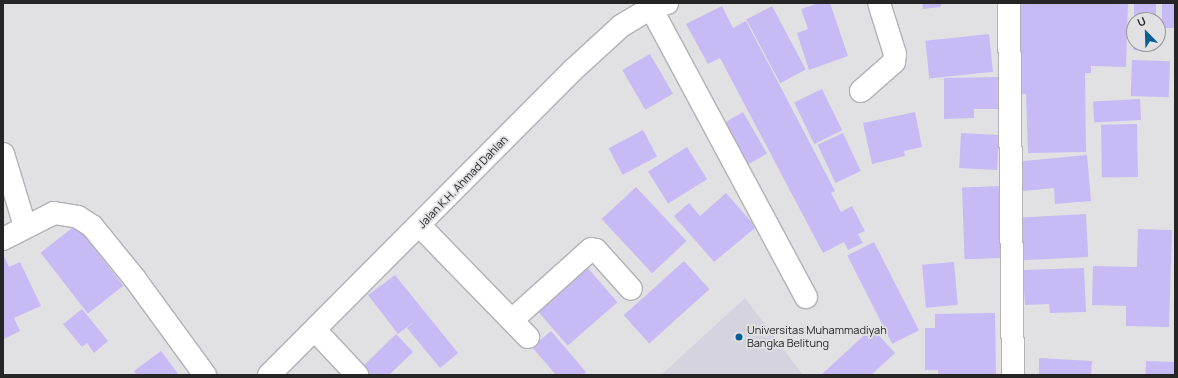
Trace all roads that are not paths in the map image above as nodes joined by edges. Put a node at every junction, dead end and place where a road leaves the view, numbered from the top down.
1 (879, 3) edge
2 (1009, 3) edge
3 (659, 6) edge
4 (861, 91) dead end
5 (3, 154) edge
6 (25, 226) junction
7 (420, 226) junction
8 (3, 239) edge
9 (631, 289) dead end
10 (806, 297) dead end
11 (512, 320) junction
12 (315, 330) junction
13 (528, 337) dead end
14 (205, 375) edge
15 (269, 375) edge
16 (357, 375) edge
17 (1013, 375) edge

1 - 4 street
2 - 17 street
3 - 7 street, Jalan K.H. Ahmad Dahlan
3 - 10 street
5 - 6 street
6 - 8 street
6 - 14 street
7 - 11 street
7 - 12 street, Jalan K.H. Ahmad Dahlan
9 - 11 street
11 - 13 street
12 - 15 street, Jalan K.H. Ahmad Dahlan
12 - 16 street

